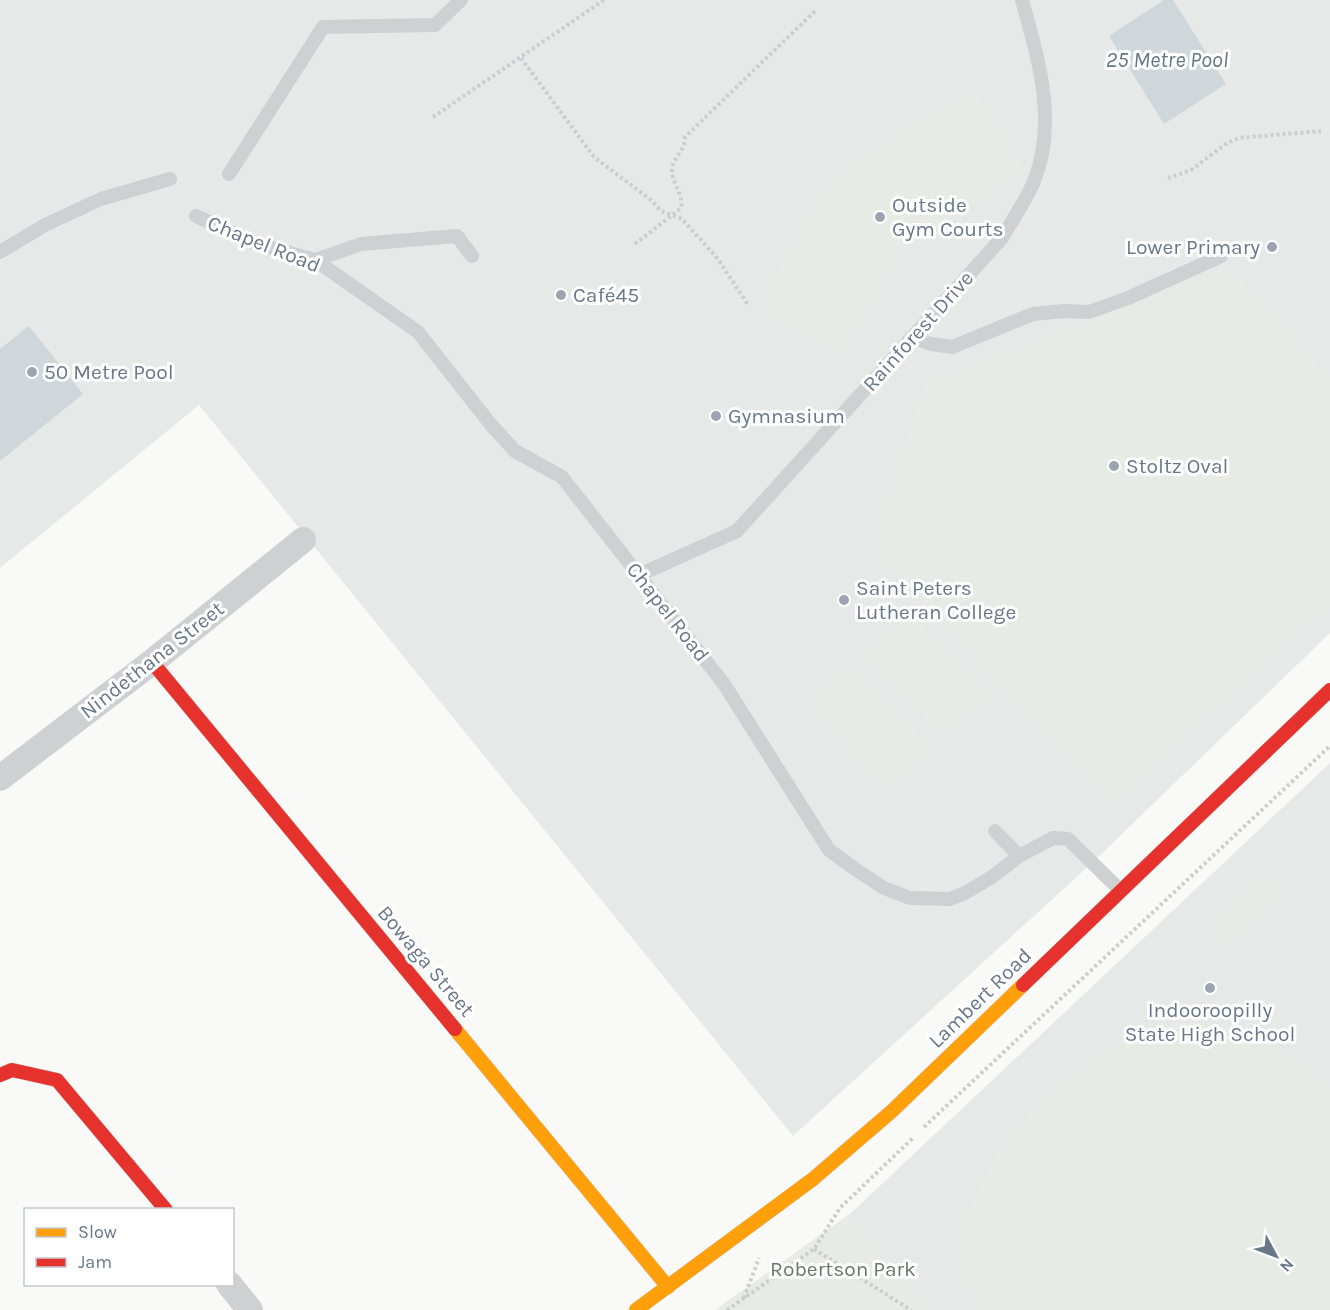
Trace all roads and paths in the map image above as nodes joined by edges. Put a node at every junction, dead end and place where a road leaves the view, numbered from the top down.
1 (461, 0) edge
2 (604, 0) edge
3 (1022, 0) edge
4 (816, 11) dead end
5 (520, 58) junction
6 (433, 117) dead end
7 (1322, 131) dead end
8 (229, 174) dead end
9 (1168, 178) dead end
10 (170, 179) dead end
11 (672, 215) junction
12 (196, 216) dead end
13 (635, 244) dead end
14 (0, 252) edge
15 (472, 256) dead end
16 (1221, 256) dead end
17 (315, 260) junction
18 (748, 304) dead end
19 (912, 338) junction
20 (303, 540) dead end
21 (639, 575) junction
22 (152, 662) junction
23 (1330, 690) edge
24 (1330, 746) edge
25 (0, 778) edge
26 (995, 831) dead end
27 (1019, 856) junction
28 (1121, 891) junction
29 (0, 1075) edge
30 (165, 1208) edge
31 (814, 1249) junction
32 (764, 1252) dead end
33 (231, 1286) edge
34 (668, 1287) junction
35 (744, 1298) junction
36 (250, 1310) edge
37 (636, 1310) edge
38 (727, 1310) edge
39 (911, 1310) edge

1 - 8 lane
2 - 5 path
3 - 19 lane, Rainforest Drive
4 - 11 path
5 - 6 path
5 - 11 path
7 - 9 path
10 - 14 lane
11 - 13 path
11 - 18 path
12 - 17 lane, Chapel Road
15 - 17 lane
16 - 19 lane
17 - 21 lane, Chapel Road
19 - 21 lane, Rainforest Drive
20 - 22 street, Nindethana Street
21 - 27 lane, Chapel Road
22 - 25 street, Nindethana Street
22 - 34 street, Bowaga Street
23 - 28 street, Lambert Road
24 - 31 path
26 - 27 lane
27 - 28 lane, Chapel Road
28 - 34 street, Lambert Road
29 - 30 street
31 - 35 path
31 - 39 path
32 - 35 path
33 - 36 street
34 - 37 street, Lambert Road
35 - 38 path

